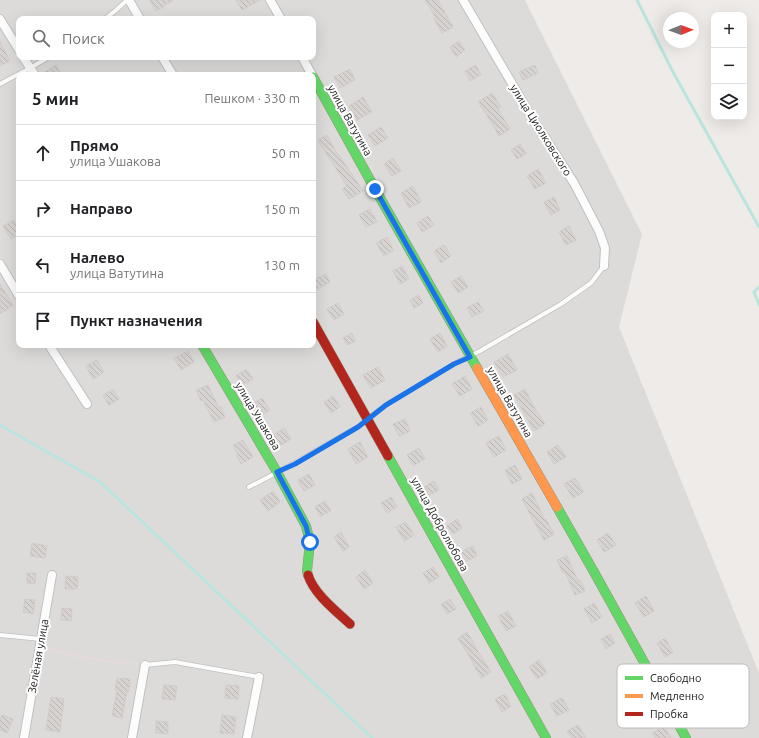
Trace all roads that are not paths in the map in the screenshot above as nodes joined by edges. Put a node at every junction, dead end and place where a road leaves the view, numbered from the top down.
1 (128, 0) edge
2 (270, 0) edge
3 (463, 0) edge
4 (109, 16) edge
5 (138, 16) edge
6 (279, 16) edge
7 (0, 19) edge
8 (16, 45) edge
9 (26, 60) edge
10 (46, 60) edge
11 (164, 60) edge
12 (304, 60) edge
13 (33, 72) edge
14 (171, 72) edge
15 (310, 72) edge
16 (16, 78) edge
17 (316, 83) edge
18 (0, 84) edge
19 (0, 264) edge
20 (604, 266) joint
21 (16, 291) edge
22 (316, 327) edge
23 (51, 348) edge
24 (204, 348) edge
25 (470, 357) junction
26 (87, 404) dead end
27 (367, 419) junction
28 (277, 472) junction
29 (249, 487) dead end
30 (52, 575) dead end
31 (350, 624) dead end
32 (0, 635) edge
33 (40, 643) junction
34 (645, 664) edge
35 (145, 665) joint
36 (259, 677) joint
37 (680, 728) edge
38 (24, 738) edge
39 (132, 738) edge
40 (248, 738) edge
41 (546, 738) edge
42 (686, 738) edge

1 - 4 lane
1 - 5 street
2 - 6 street
3 - 20 street, улица Циолковского
7 - 8 street
9 - 13 street
10 - 13 lane
11 - 14 street
12 - 15 street, улица Ватутина
16 - 18 lane
17 - 25 street, улица Ватутина
19 - 21 street
20 - 25 lane
22 - 27 street, улица Добролюбова
23 - 26 street
24 - 28 street, улица Ушакова
25 - 27 lane
25 - 34 street, улица Ватутина
27 - 28 lane
27 - 41 street, улица Добролюбова
28 - 29 lane
28 - 31 street, улица Ушакова
30 - 33 street, Зелёная улица
32 - 33 lane
33 - 38 street, Зелёная улица
35 - 36 lane
35 - 39 street
36 - 40 street
37 - 42 street, улица Ватутина

